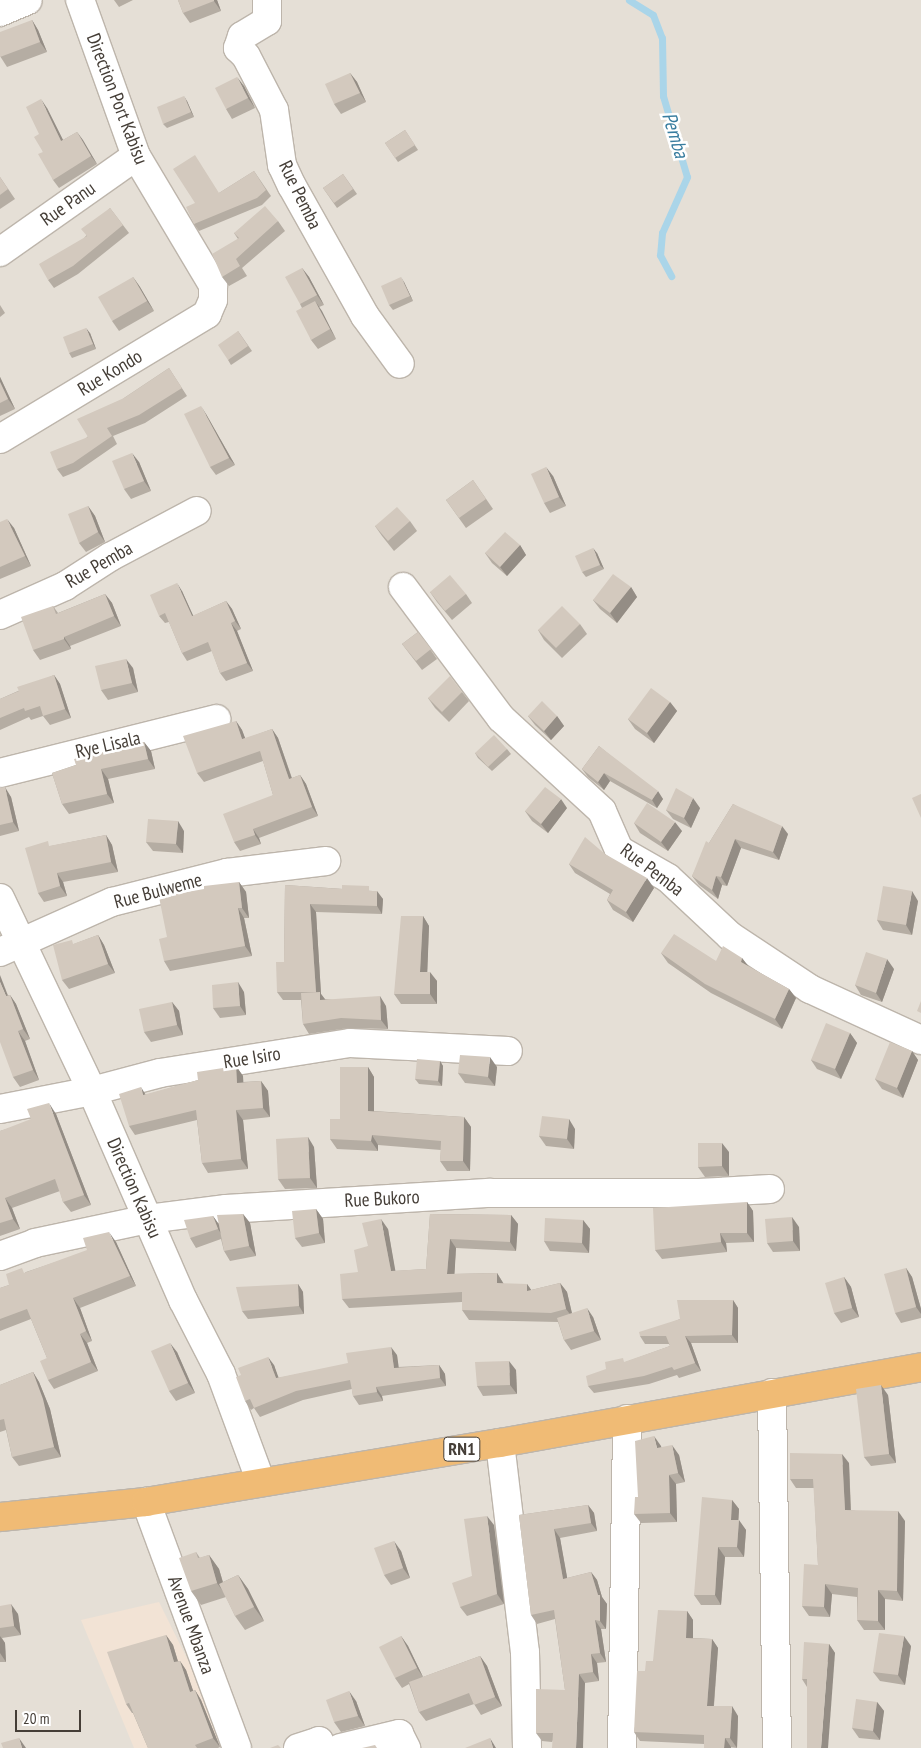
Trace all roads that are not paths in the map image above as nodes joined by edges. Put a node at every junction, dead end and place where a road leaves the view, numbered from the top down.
1 (28, 0) edge
2 (80, 0) edge
3 (268, 0) edge
4 (0, 12) edge
5 (136, 156) junction
6 (0, 252) edge
7 (213, 300) joint
8 (400, 364) dead end
9 (0, 439) edge
10 (197, 511) dead end
11 (403, 587) dead end
12 (0, 615) edge
13 (216, 719) dead end
14 (0, 773) edge
15 (326, 861) dead end
16 (0, 898) edge
17 (11, 948) edge
18 (921, 1040) edge
19 (508, 1052) dead end
20 (92, 1091) junction
21 (0, 1109) edge
22 (770, 1189) dead end
23 (148, 1219) junction
24 (0, 1256) edge
25 (921, 1367) edge
26 (772, 1393) junction
27 (627, 1419) junction
28 (500, 1443) junction
29 (260, 1482) junction
30 (146, 1502) junction
31 (0, 1517) edge
32 (237, 1748) edge
33 (298, 1748) edge
34 (322, 1748) edge
35 (340, 1748) edge
36 (406, 1748) edge
37 (528, 1748) edge
38 (622, 1748) edge
39 (777, 1748) edge

1 - 4 street
2 - 5 street, Direction Port Kabisu
3 - 8 street, Rue Pemba
5 - 6 street, Rue Panu
5 - 7 street, Direction Port Kabisu
7 - 9 street, Rue Kondo
10 - 12 street, Rue Pemba
11 - 18 street, Rue Pemba
13 - 14 street, Rye Lisala
15 - 17 street, Rue Bulweme
16 - 17 street, Direction Kabisu
17 - 20 street, Direction Kabisu
19 - 20 street, Rue Isiro
20 - 21 street, Rue Isiro
20 - 23 street, Direction Kabisu
22 - 23 street, Rue Bukoro
23 - 24 street, Rue Bukoro
23 - 29 street, Direction Kabisu
25 - 26 highway, RN1
26 - 27 highway, RN1
26 - 39 street
27 - 28 highway, RN1
27 - 38 street
28 - 29 highway, RN1
28 - 37 street
29 - 30 highway, RN1
30 - 31 highway, RN1
30 - 32 street, Avenue Mbanza
33 - 34 street
35 - 36 street

